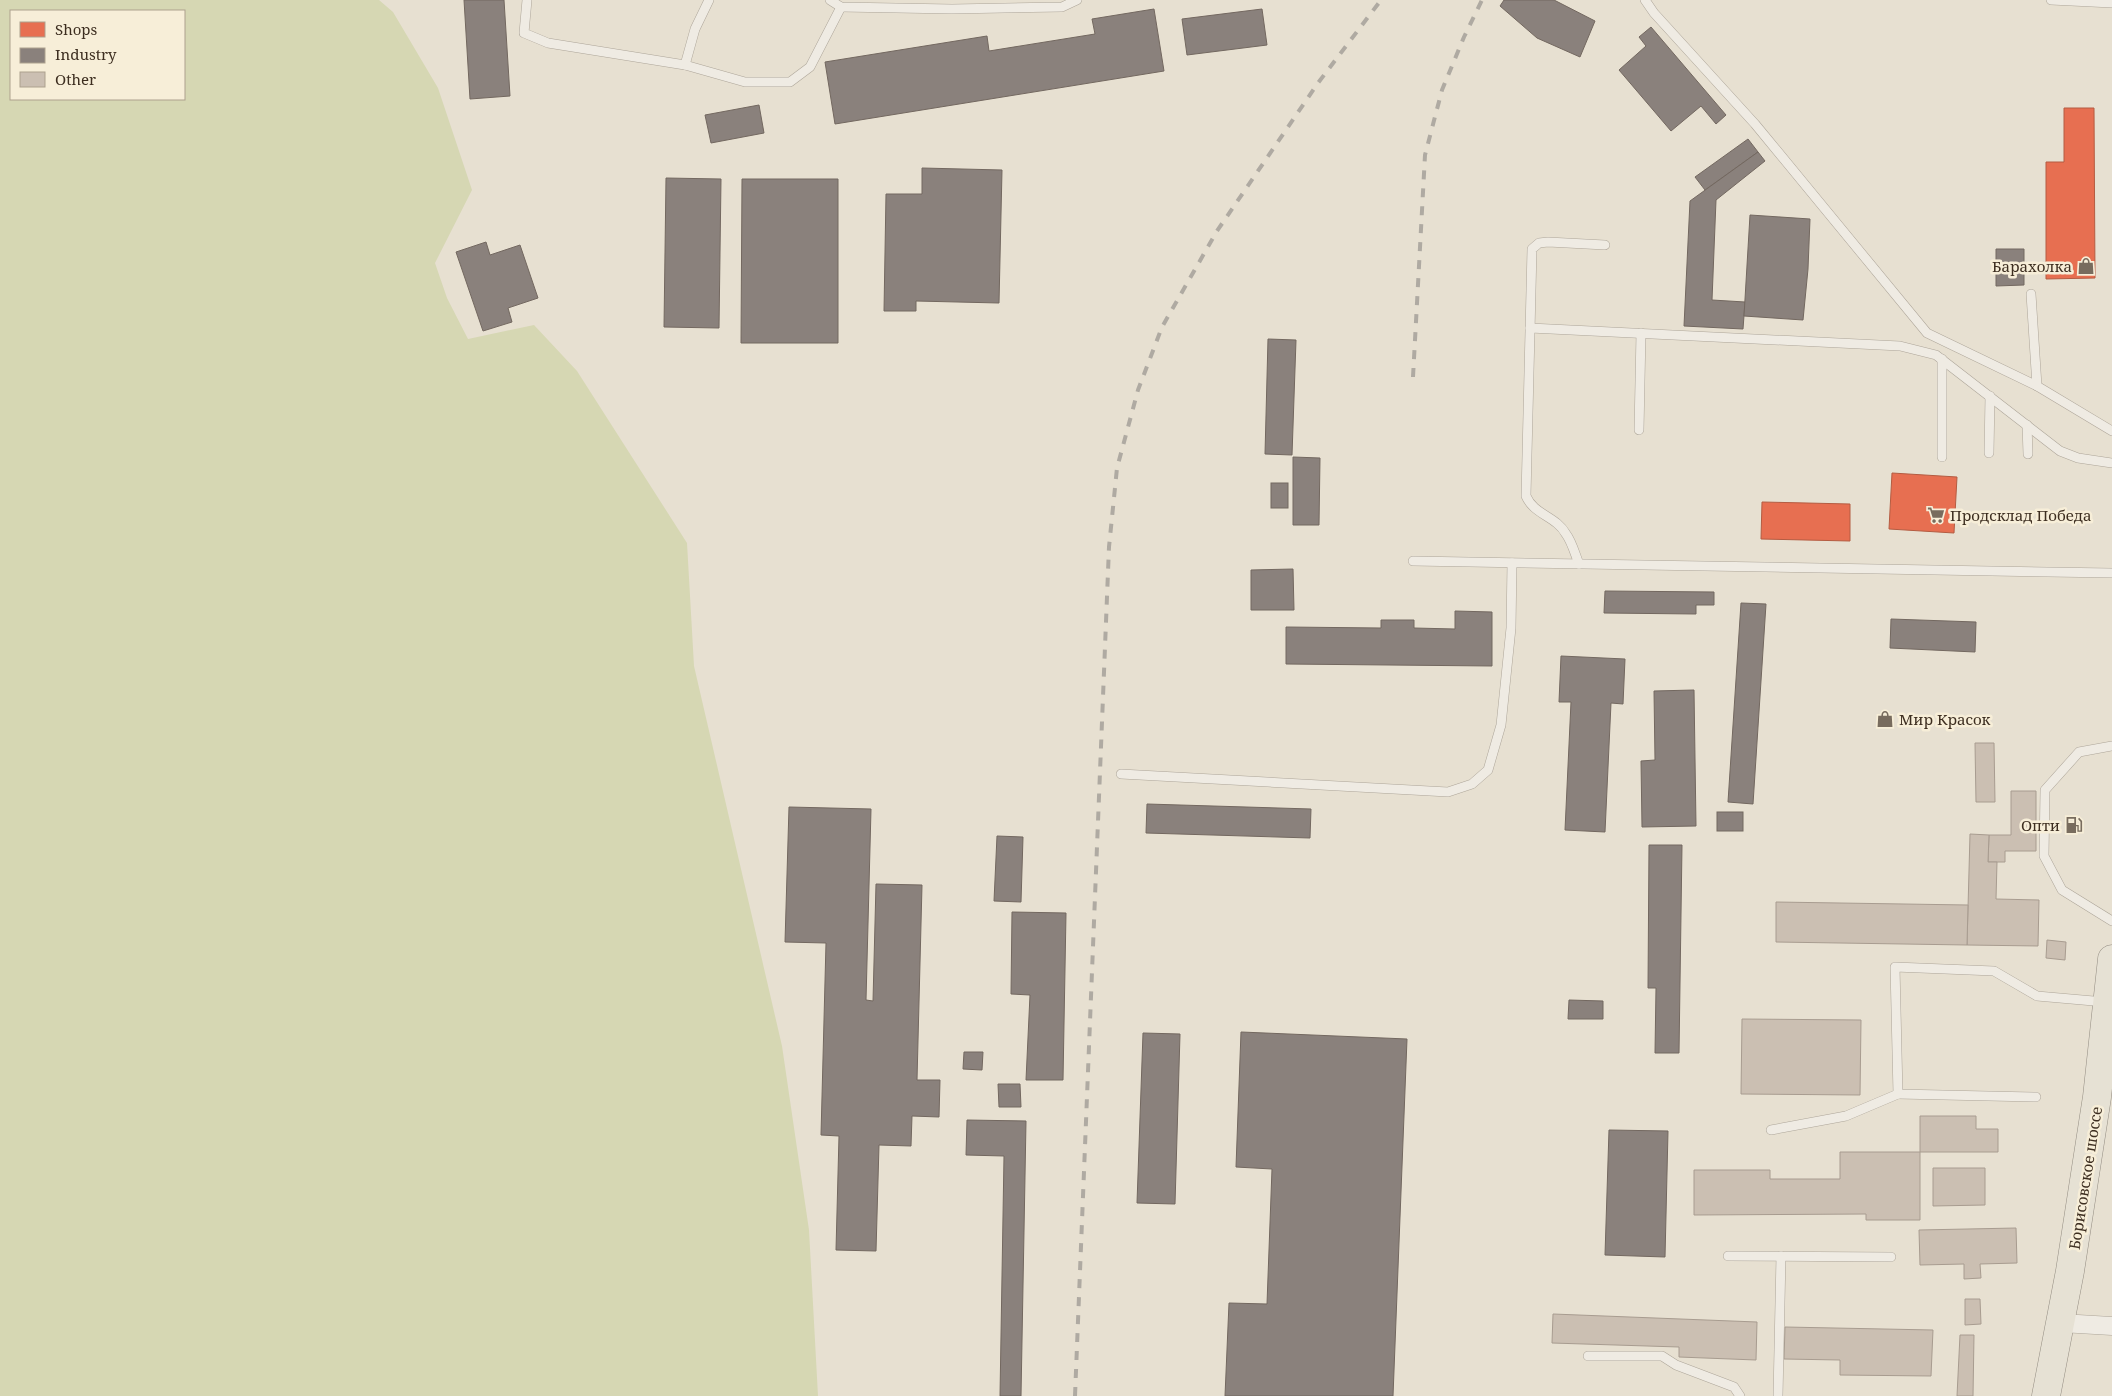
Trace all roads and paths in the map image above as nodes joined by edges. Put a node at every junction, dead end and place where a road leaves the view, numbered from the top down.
1 (527, 0) edge
2 (710, 0) edge
3 (830, 0) edge
4 (1077, 0) edge
5 (1645, 0) edge
6 (2051, 0) edge
7 (2112, 4) edge
8 (841, 7) junction
9 (685, 65) junction
10 (1605, 245) dead end
11 (2031, 294) dead end
12 (1530, 328) junction
13 (1641, 333) junction
14 (1942, 360) junction
15 (2038, 386) junction
16 (1990, 396) junction
17 (2027, 425) junction
18 (1638, 430) dead end
19 (2112, 431) edge
20 (1989, 453) dead end
21 (2028, 454) dead end
22 (1942, 457) dead end
23 (2112, 464) edge
24 (1413, 561) dead end
25 (1512, 563) junction
26 (1579, 564) junction
27 (2112, 573) edge
28 (2112, 746) edge
29 (1121, 774) dead end
30 (2112, 921) edge
31 (2112, 959) edge
32 (2108, 1002) junction
33 (1898, 1094) junction
34 (2036, 1097) dead end
35 (1771, 1130) dead end
36 (1728, 1256) dead end
37 (1781, 1256) junction
38 (1891, 1257) dead end
39 (2061, 1323) junction
40 (2112, 1326) edge
41 (1588, 1356) dead end
42 (1740, 1396) edge
43 (1778, 1396) edge
44 (2046, 1396) edge

1 - 9 lane
2 - 9 lane
3 - 8 lane
4 - 8 lane
5 - 15 lane
6 - 7 lane
8 - 9 lane
10 - 12 lane
11 - 15 lane
12 - 13 lane
12 - 26 lane
13 - 14 lane
13 - 18 lane
14 - 16 lane
14 - 22 lane
15 - 19 lane
16 - 17 lane
16 - 20 lane
17 - 21 lane
17 - 23 lane
24 - 25 lane
25 - 26 lane
25 - 29 lane
26 - 27 lane
28 - 30 lane
31 - 32 main road, Борисовское шоссе
32 - 33 lane
32 - 39 main road, Борисовское шоссе
33 - 34 lane
33 - 35 lane
36 - 37 lane
37 - 38 lane
37 - 43 lane
39 - 40 street
39 - 44 main road, Борисовское шоссе
41 - 42 lane

